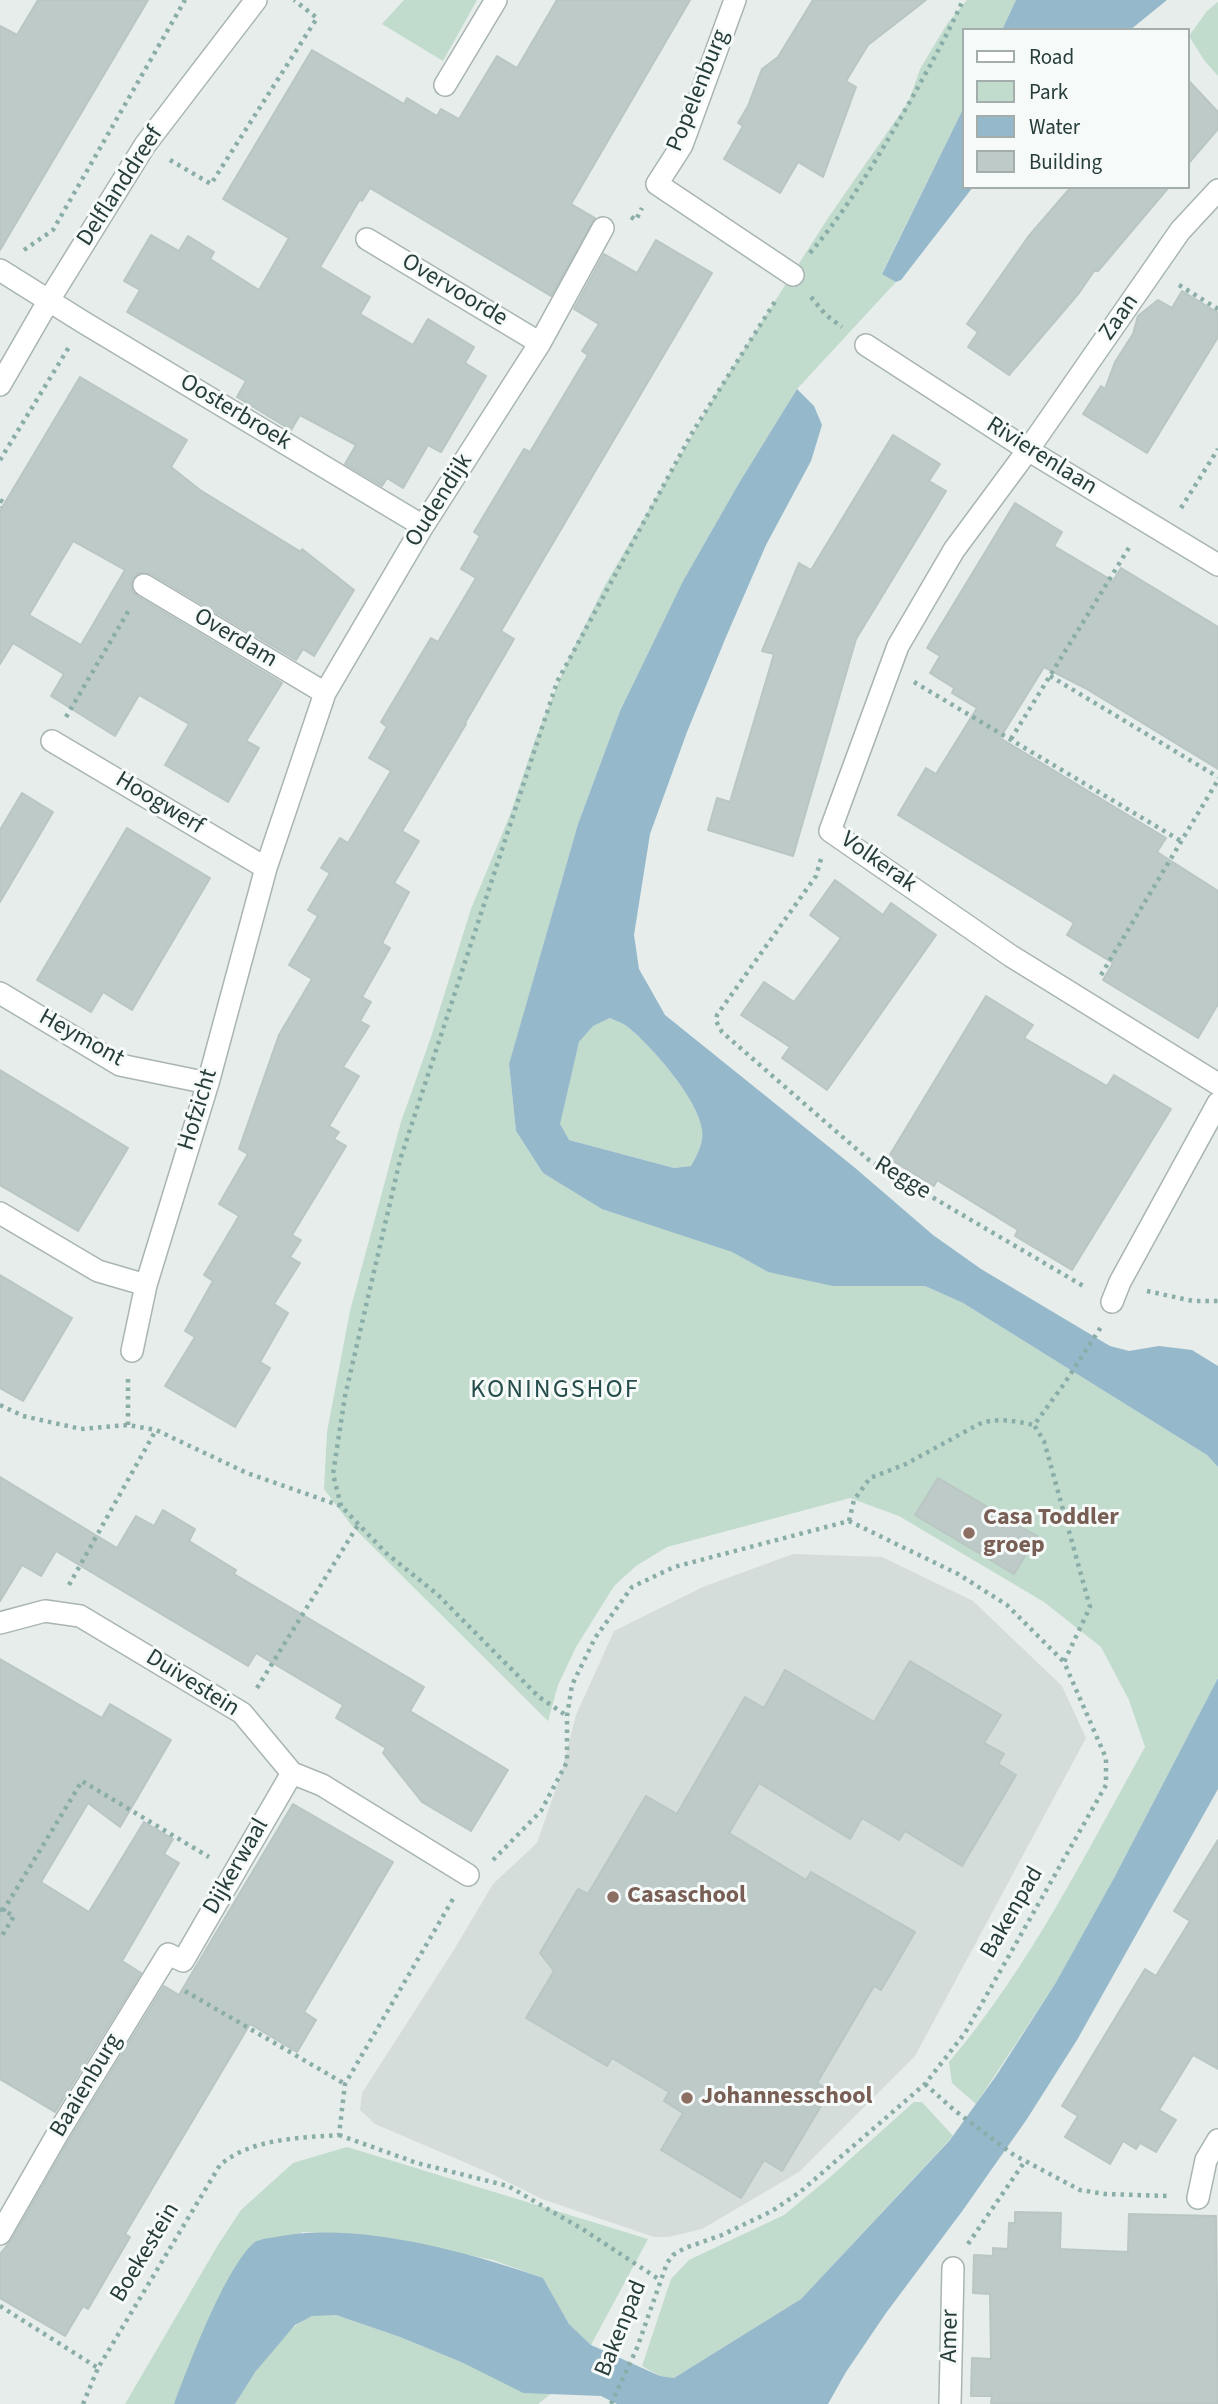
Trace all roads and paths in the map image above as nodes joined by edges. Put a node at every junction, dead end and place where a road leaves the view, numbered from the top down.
1 (185, 0) edge
2 (256, 0) edge
3 (294, 0) edge
4 (496, 0) edge
5 (735, 0) edge
6 (963, 0) edge
7 (445, 85) dead end
8 (145, 145) junction
9 (657, 184) junction
10 (1218, 190) edge
11 (603, 228) joint
12 (368, 239) dead end
13 (21, 252) dead end
14 (0, 270) edge
15 (1154, 270) junction
16 (793, 275) junction
17 (49, 300) junction
18 (1218, 309) edge
19 (83, 322) junction
20 (540, 343) junction
21 (866, 345) joint
22 (0, 385) edge
23 (1218, 449) edge
24 (1028, 450) junction
25 (0, 460) edge
26 (0, 500) edge
27 (0, 507) edge
28 (1145, 521) junction
29 (423, 526) junction
30 (1165, 533) junction
31 (1218, 565) edge
32 (144, 585) joint
33 (889, 667) junction
34 (1050, 676) junction
35 (326, 693) junction
36 (1011, 739) junction
37 (52, 741) joint
38 (1218, 779) edge
39 (830, 831) junction
40 (1181, 841) junction
41 (266, 868) junction
42 (0, 993) edge
43 (1086, 1000) junction
44 (208, 1083) junction
45 (1218, 1084) edge
46 (1218, 1103) edge
47 (0, 1213) edge
48 (1120, 1282) junction
49 (146, 1285) junction
50 (1218, 1301) edge
51 (1112, 1302) joint
52 (1102, 1325) dead end
53 (132, 1351) joint
54 (0, 1405) edge
55 (128, 1425) junction
56 (1034, 1425) junction
57 (156, 1430) junction
58 (341, 1506) junction
59 (849, 1521) junction
60 (358, 1525) junction
61 (54, 1610) junction
62 (0, 1623) edge
63 (1064, 1662) junction
64 (242, 1713) junction
65 (567, 1716) junction
66 (292, 1773) junction
67 (234, 1872) junction
68 (468, 1875) junction
69 (2, 1910) edge
70 (0, 1940) edge
71 (183, 1961) junction
72 (345, 2084) junction
73 (925, 2084) junction
74 (339, 2135) junction
75 (1218, 2140) edge
76 (1025, 2161) junction
77 (1198, 2198) joint
78 (0, 2234) edge
79 (953, 2268) joint
80 (661, 2281) junction
81 (0, 2306) edge
82 (98, 2368) junction
83 (83, 2404) edge
84 (611, 2404) edge
85 (950, 2404) edge

1 - 13 path
2 - 8 street, Delflanddreef
3 - 8 path
4 - 7 street
5 - 9 street, Popelenburg
6 - 16 path
8 - 17 street, Delflanddreef
9 - 11 path
9 - 16 street
10 - 15 street, Zaan
11 - 20 street, Oudendijk
12 - 20 street, Overvoorde
14 - 17 street, Oosterbroek
15 - 18 path
15 - 24 street, Zaan
16 - 21 path
16 - 58 path
17 - 19 street, Oosterbroek
17 - 22 street, Delflanddreef
19 - 25 path
19 - 29 street, Oosterbroek
20 - 29 street, Oudendijk
21 - 24 street, Rivierenlaan
23 - 30 path
24 - 28 street, Rivierenlaan
24 - 33 street, Volkerak
26 - 27 path
28 - 30 street, Rivierenlaan
28 - 34 path
29 - 35 street, Oudendijk
30 - 31 street, Rivierenlaan
32 - 35 street, Overdam
32 - 37 path
33 - 36 path
33 - 39 street, Volkerak
34 - 36 path
34 - 38 path
35 - 41 street, Oudendijk
36 - 40 path
37 - 41 street, Hoogwerf
38 - 40 path
39 - 43 street, Volkerak
39 - 51 path, Regge
40 - 43 path
41 - 44 street, Hofzicht
42 - 44 street, Heymont
43 - 45 street, Volkerak
44 - 49 street, Hofzicht
46 - 48 street
47 - 49 street
48 - 50 path
48 - 51 street
49 - 53 street, Hofzicht
52 - 56 path
53 - 55 path
54 - 55 path
55 - 57 path
56 - 59 path
56 - 63 path
57 - 58 path
57 - 61 path
58 - 60 path
59 - 63 path
59 - 65 path
60 - 64 path
60 - 65 path
61 - 62 street
61 - 64 street, Duivestein
63 - 73 path, Bakenpad
64 - 66 street, Duivestein
65 - 68 path
66 - 67 street, Dijkerwaal
66 - 68 street, Duivestein
67 - 69 path
67 - 71 street, Dijkerwaal
68 - 72 path
69 - 70 path
71 - 72 path
71 - 78 street, Baaienburg
72 - 74 path
73 - 76 path
73 - 80 path, Bakenpad
74 - 80 path, Boekestein
74 - 82 path, Boekestein
75 - 77 street
76 - 77 path
76 - 79 path
79 - 85 street, Amer
80 - 84 path, Bakenpad
81 - 82 path
82 - 83 path, Boekestein

